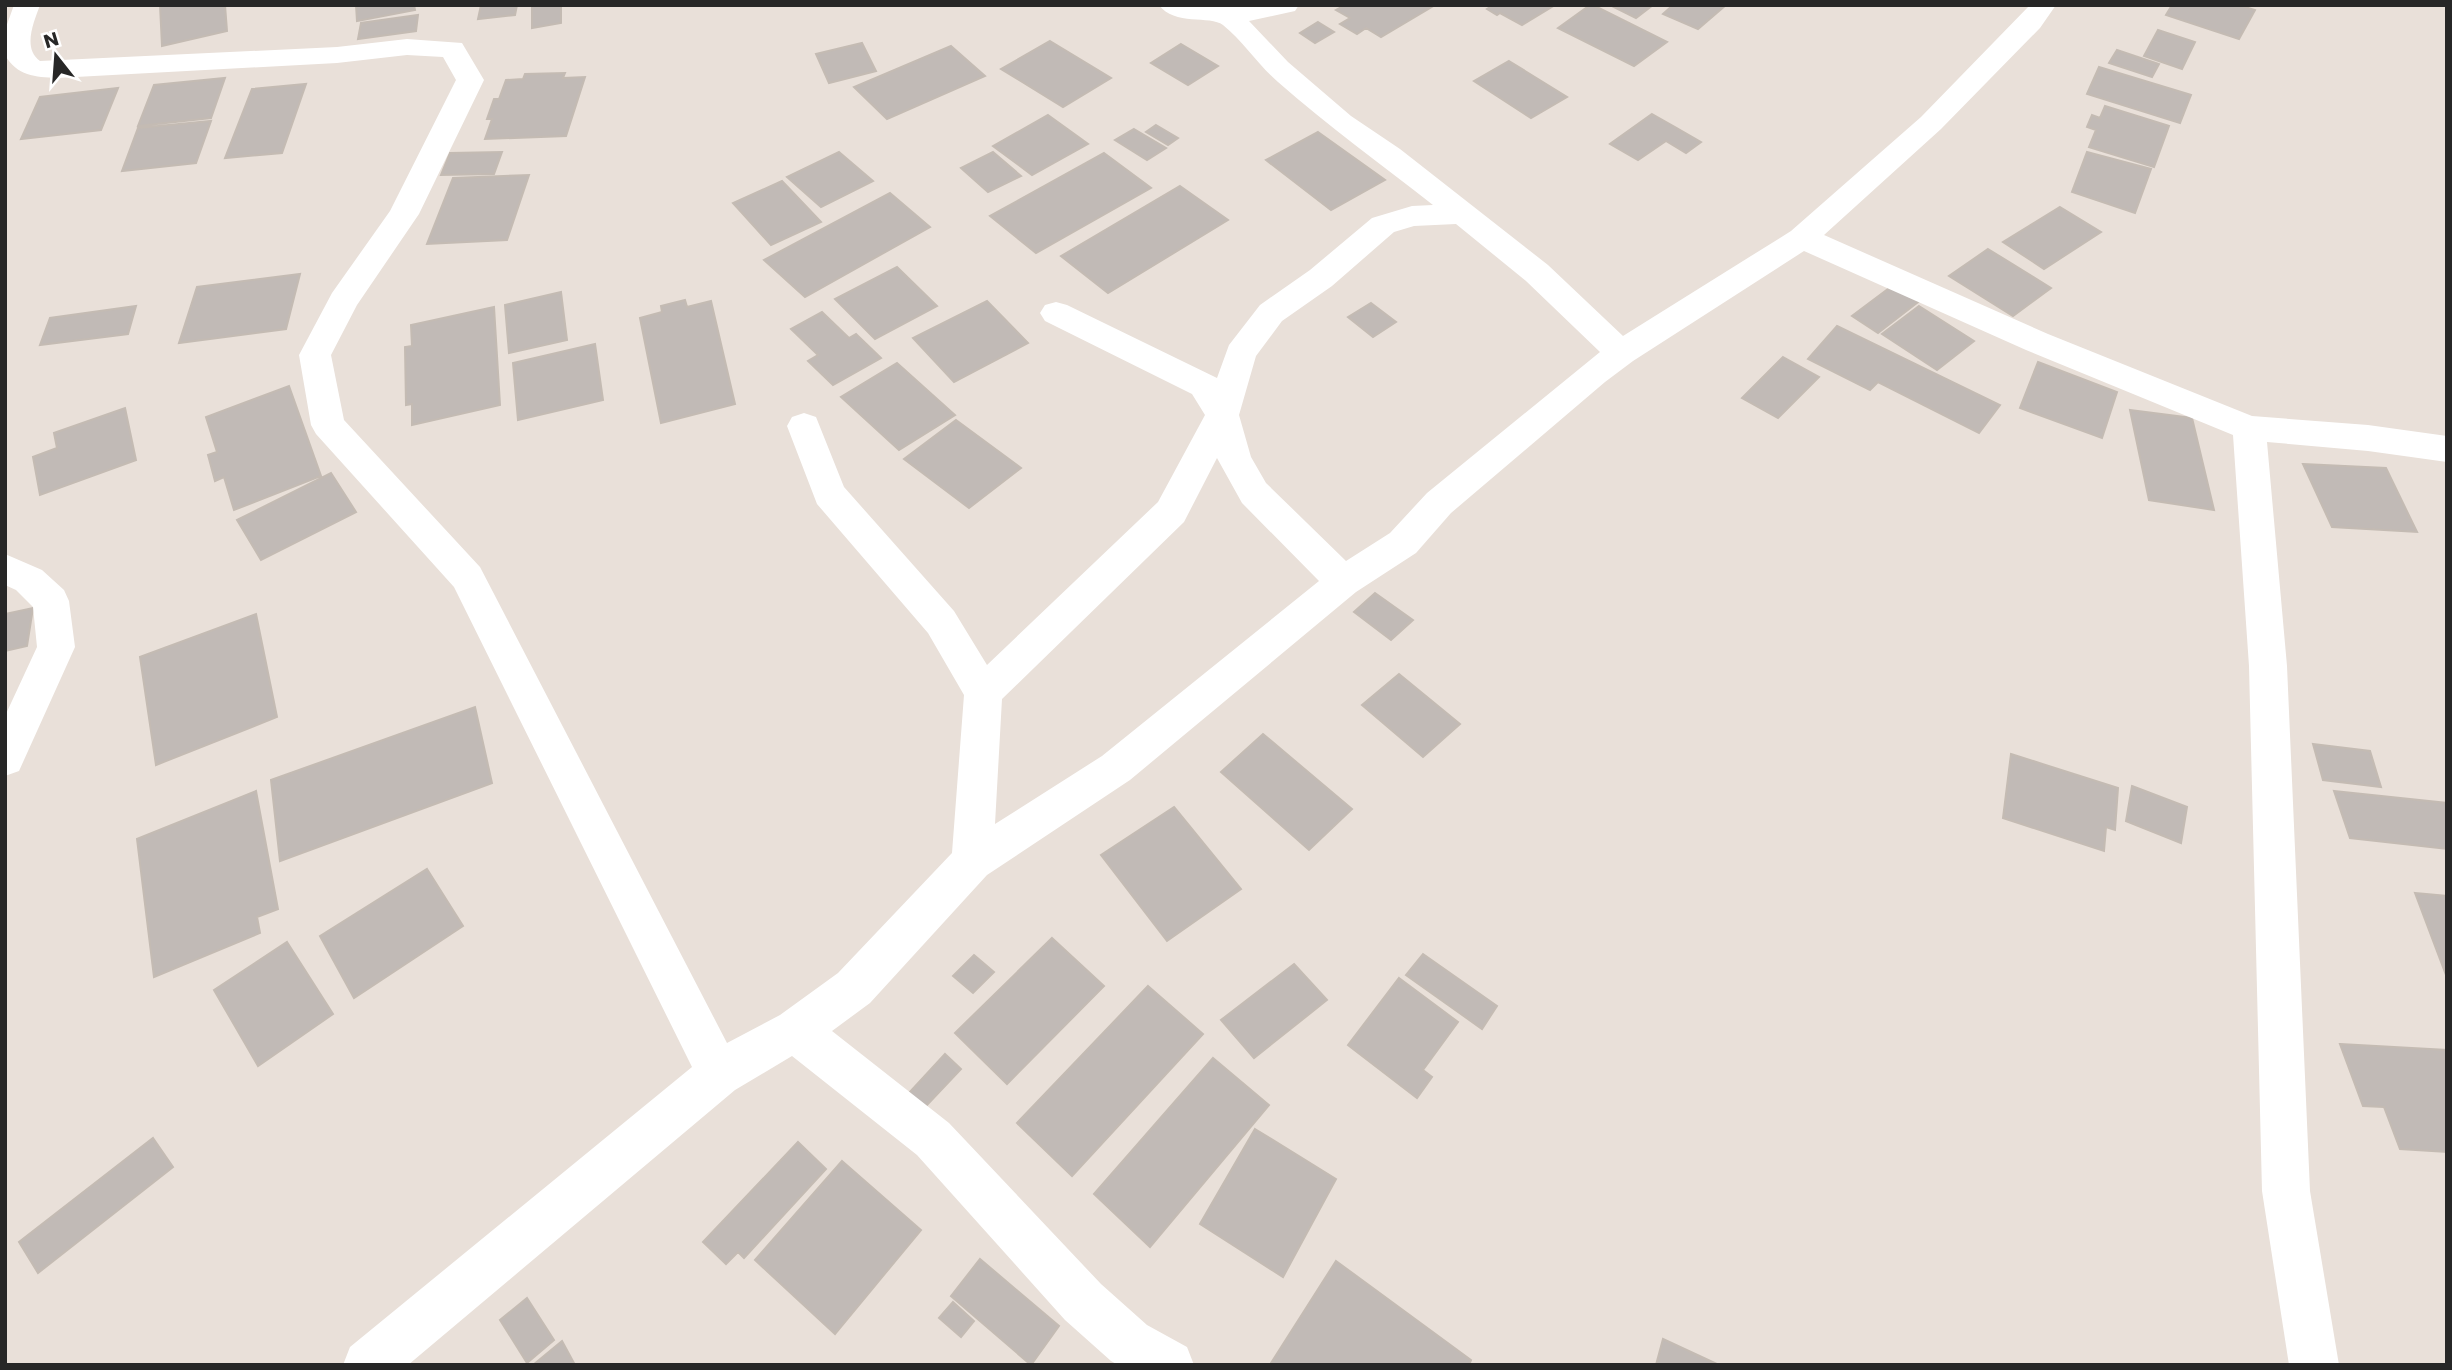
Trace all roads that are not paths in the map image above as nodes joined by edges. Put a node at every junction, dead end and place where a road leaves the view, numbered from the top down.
1 (27, 5) edge
2 (1172, 5) edge
3 (1286, 5) edge
4 (2043, 5) edge
5 (1228, 15) junction
6 (12, 66) edge
7 (1460, 214) junction
8 (1802, 238) junction
9 (1056, 313) dead end
10 (1621, 353) junction
11 (1222, 415) junction
12 (804, 426) dead end
13 (2249, 428) junction
14 (2447, 449) edge
15 (5, 569) edge
16 (1343, 582) junction
17 (983, 693) junction
18 (5, 760) edge
19 (972, 861) junction
20 (796, 1031) junction
21 (719, 1074) junction
22 (368, 1365) edge
23 (1169, 1365) edge
24 (2314, 1365) edge

1 - 6 street
2 - 5 street
3 - 5 street
4 - 8 street
5 - 7 street
6 - 21 street
7 - 10 street
7 - 11 street
8 - 10 street
8 - 13 street
9 - 11 street
10 - 16 street
11 - 16 street
11 - 17 street
12 - 17 street
13 - 14 street
13 - 24 street
15 - 18 street
16 - 19 street
17 - 19 street
19 - 20 street
20 - 21 street
20 - 23 street
21 - 22 street

